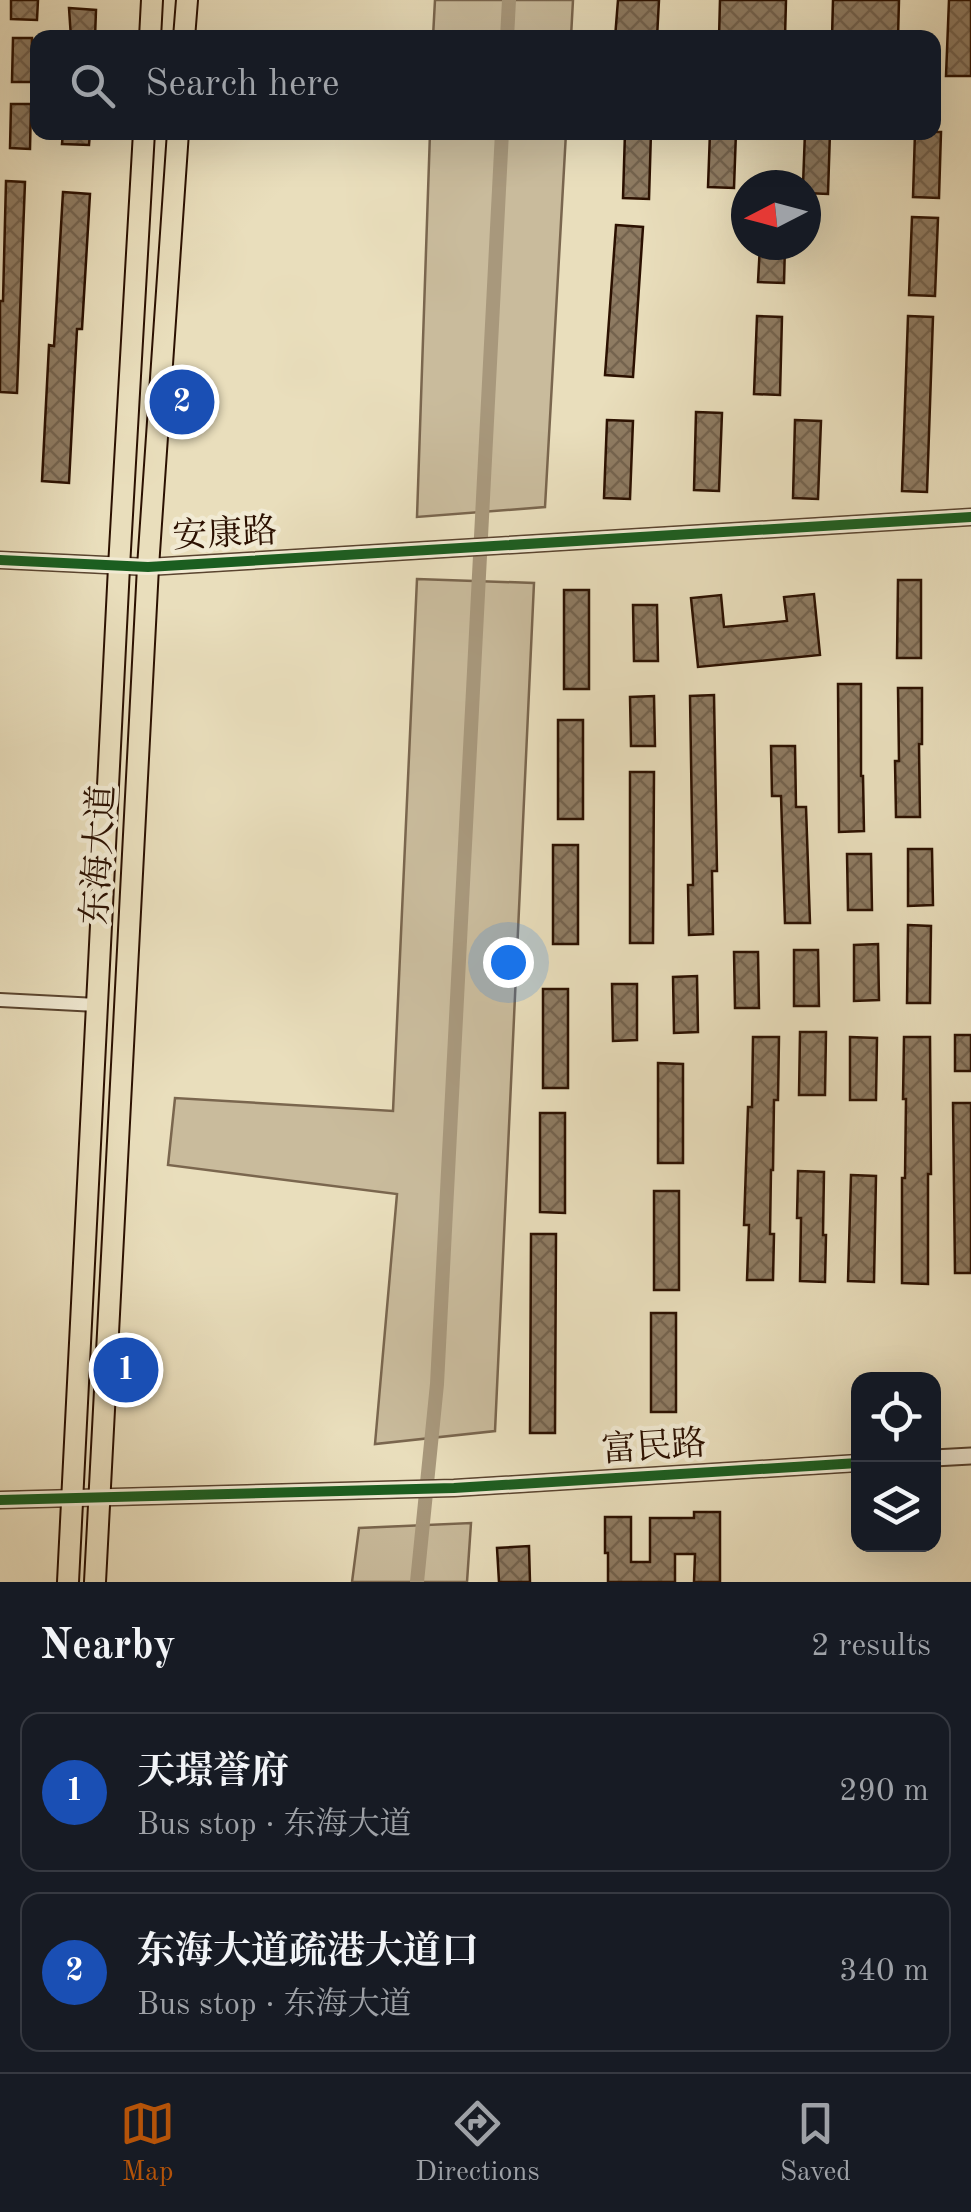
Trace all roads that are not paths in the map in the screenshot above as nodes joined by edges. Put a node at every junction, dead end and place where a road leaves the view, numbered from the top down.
1 (152, 0) edge
2 (187, 0) edge
3 (150, 30) edge
4 (185, 30) edge
5 (144, 140) edge
6 (177, 140) edge
7 (971, 517) edge
8 (0, 560) edge
9 (119, 567) junction
10 (148, 567) junction
11 (0, 1000) edge
12 (97, 1005) junction
13 (971, 1456) edge
14 (941, 1458) edge
15 (851, 1463) edge
16 (99, 1496) junction
17 (72, 1498) junction
18 (0, 1500) edge
19 (68, 1582) edge
20 (95, 1582) edge

1 - 3 main road
2 - 4 main road
5 - 9 main road, 东海大道
6 - 10 main road, 东海大道
7 - 10 street, 安康路
8 - 9 street, 安康路
9 - 10 street, 安康路
9 - 12 main road, 东海大道
10 - 16 main road, 东海大道
11 - 12 street
12 - 17 main road, 东海大道
13 - 14 street
15 - 16 street, 富民路
16 - 17 street
16 - 20 main road, 东海大道
17 - 18 street
17 - 19 main road, 东海大道

